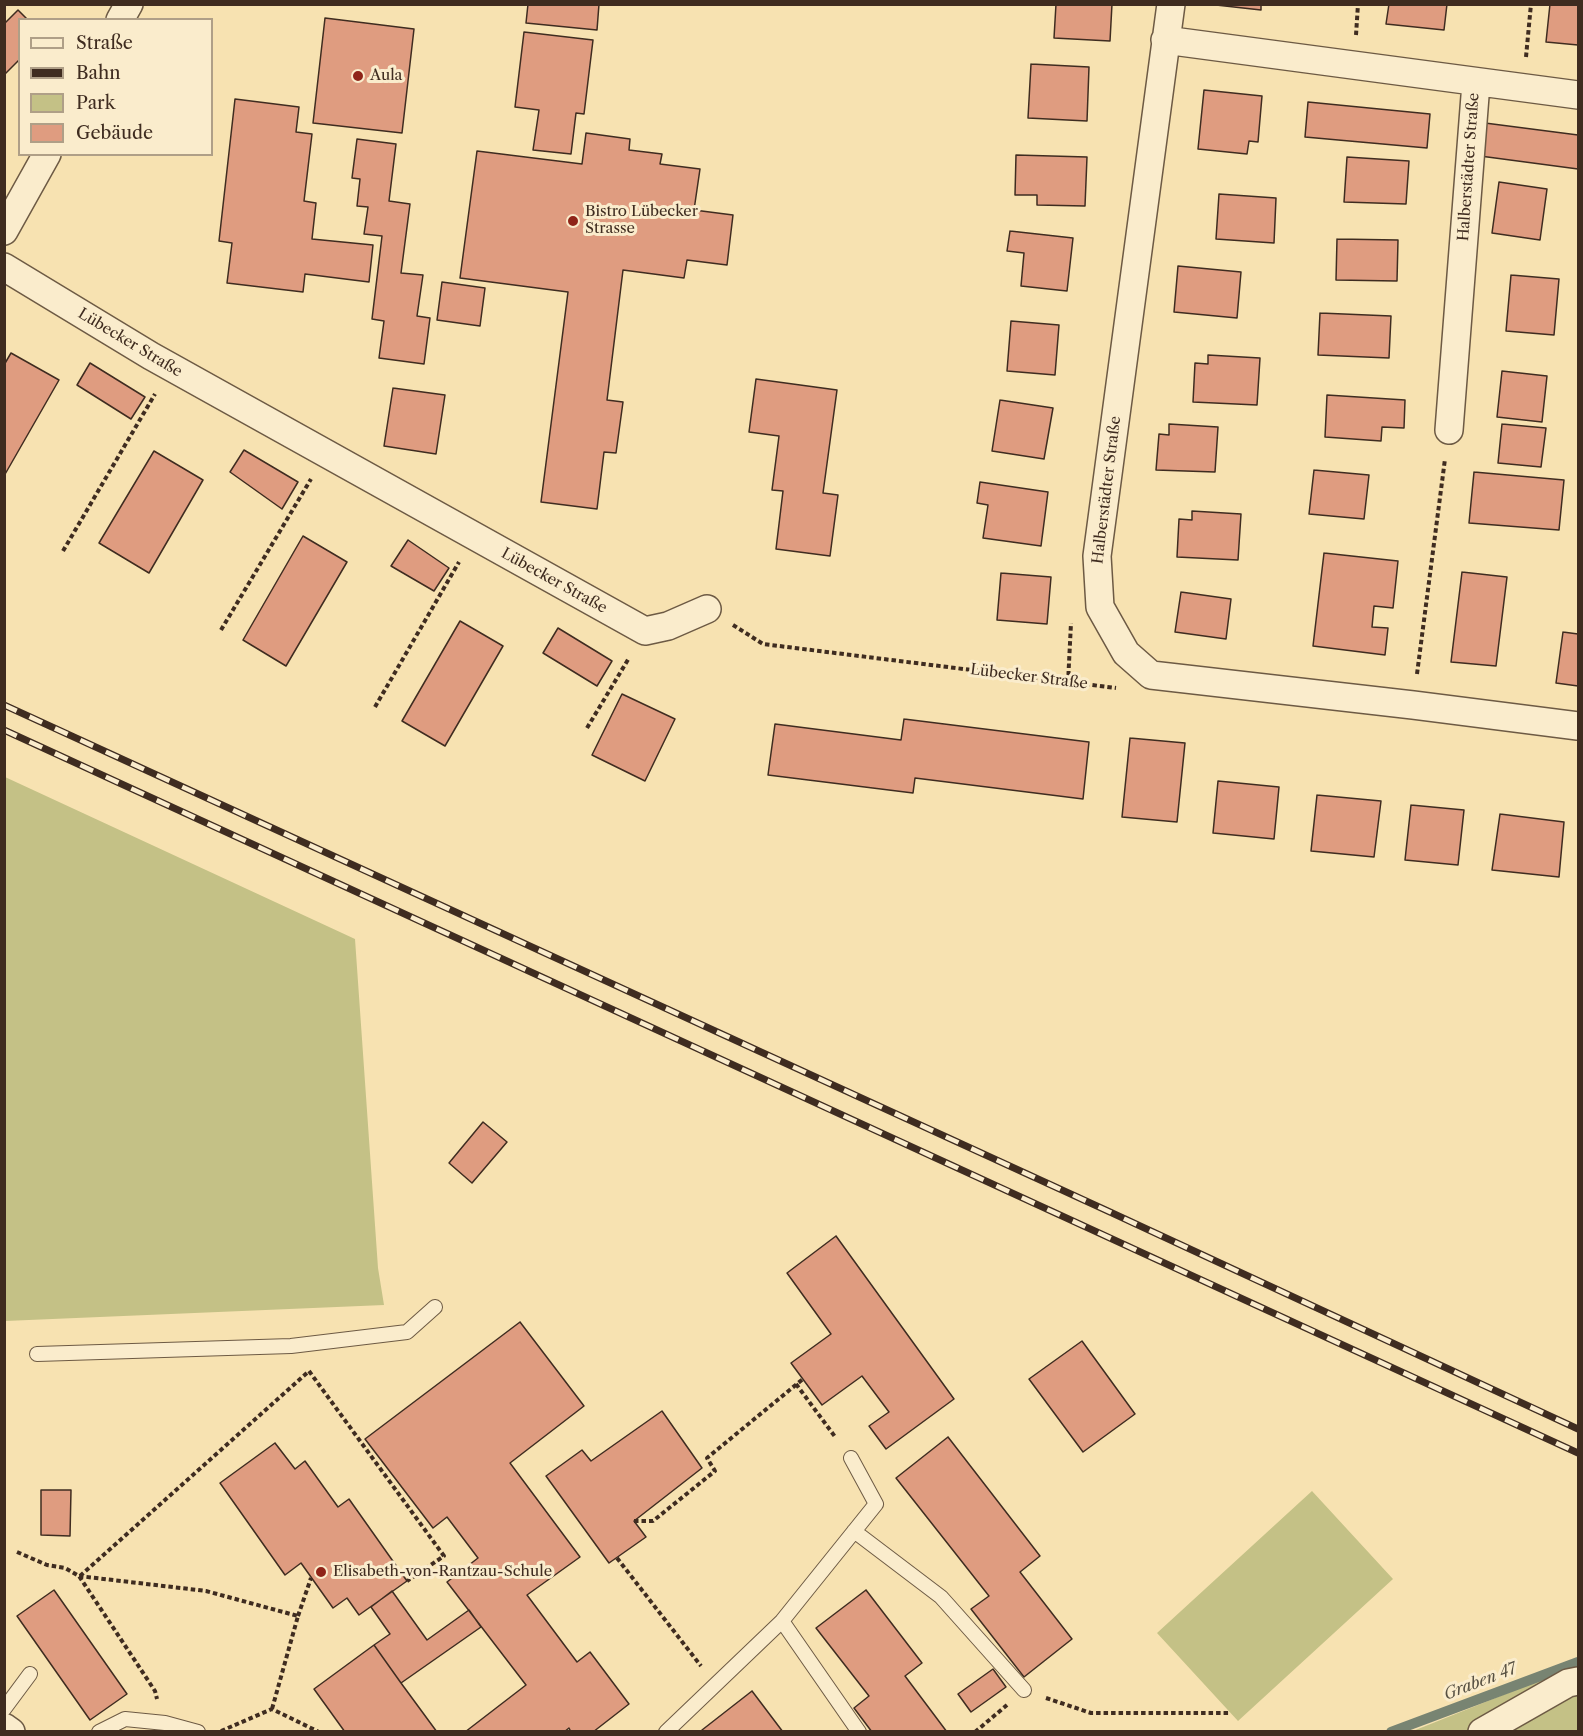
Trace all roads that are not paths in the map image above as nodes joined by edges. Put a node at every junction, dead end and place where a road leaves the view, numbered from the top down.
1 (129, 4) edge
2 (1171, 4) edge
3 (121, 18) edge
4 (1166, 40) junction
5 (1476, 83) junction
6 (1578, 95) edge
7 (46, 156) edge
8 (4, 231) edge
9 (4, 267) edge
10 (1449, 430) road end
11 (707, 609) road end
12 (1578, 726) edge
13 (435, 1307) dead end
14 (37, 1354) dead end
15 (851, 1458) road end
16 (854, 1531) junction
17 (782, 1621) junction
18 (30, 1674) dead end
19 (1578, 1681) edge
20 (1024, 1690) road end
21 (4, 1709) edge
22 (4, 1727) edge
23 (669, 1730) edge
24 (11, 1731) edge
25 (99, 1731) edge
26 (198, 1731) edge
27 (859, 1731) edge
28 (1482, 1731) edge

1 - 3 street
2 - 4 street, Halberstädter Straße
4 - 5 street, Halberstädter Straße
4 - 12 street, Halberstädter Straße
5 - 6 street, Halberstädter Straße
5 - 10 street, Halberstädter Straße
7 - 8 street
9 - 11 street, Lübecker Straße
13 - 14 lane
15 - 16 lane
16 - 17 lane
16 - 20 lane
17 - 23 lane
17 - 27 lane
18 - 21 lane
19 - 28 street
22 - 24 street
25 - 26 lane

